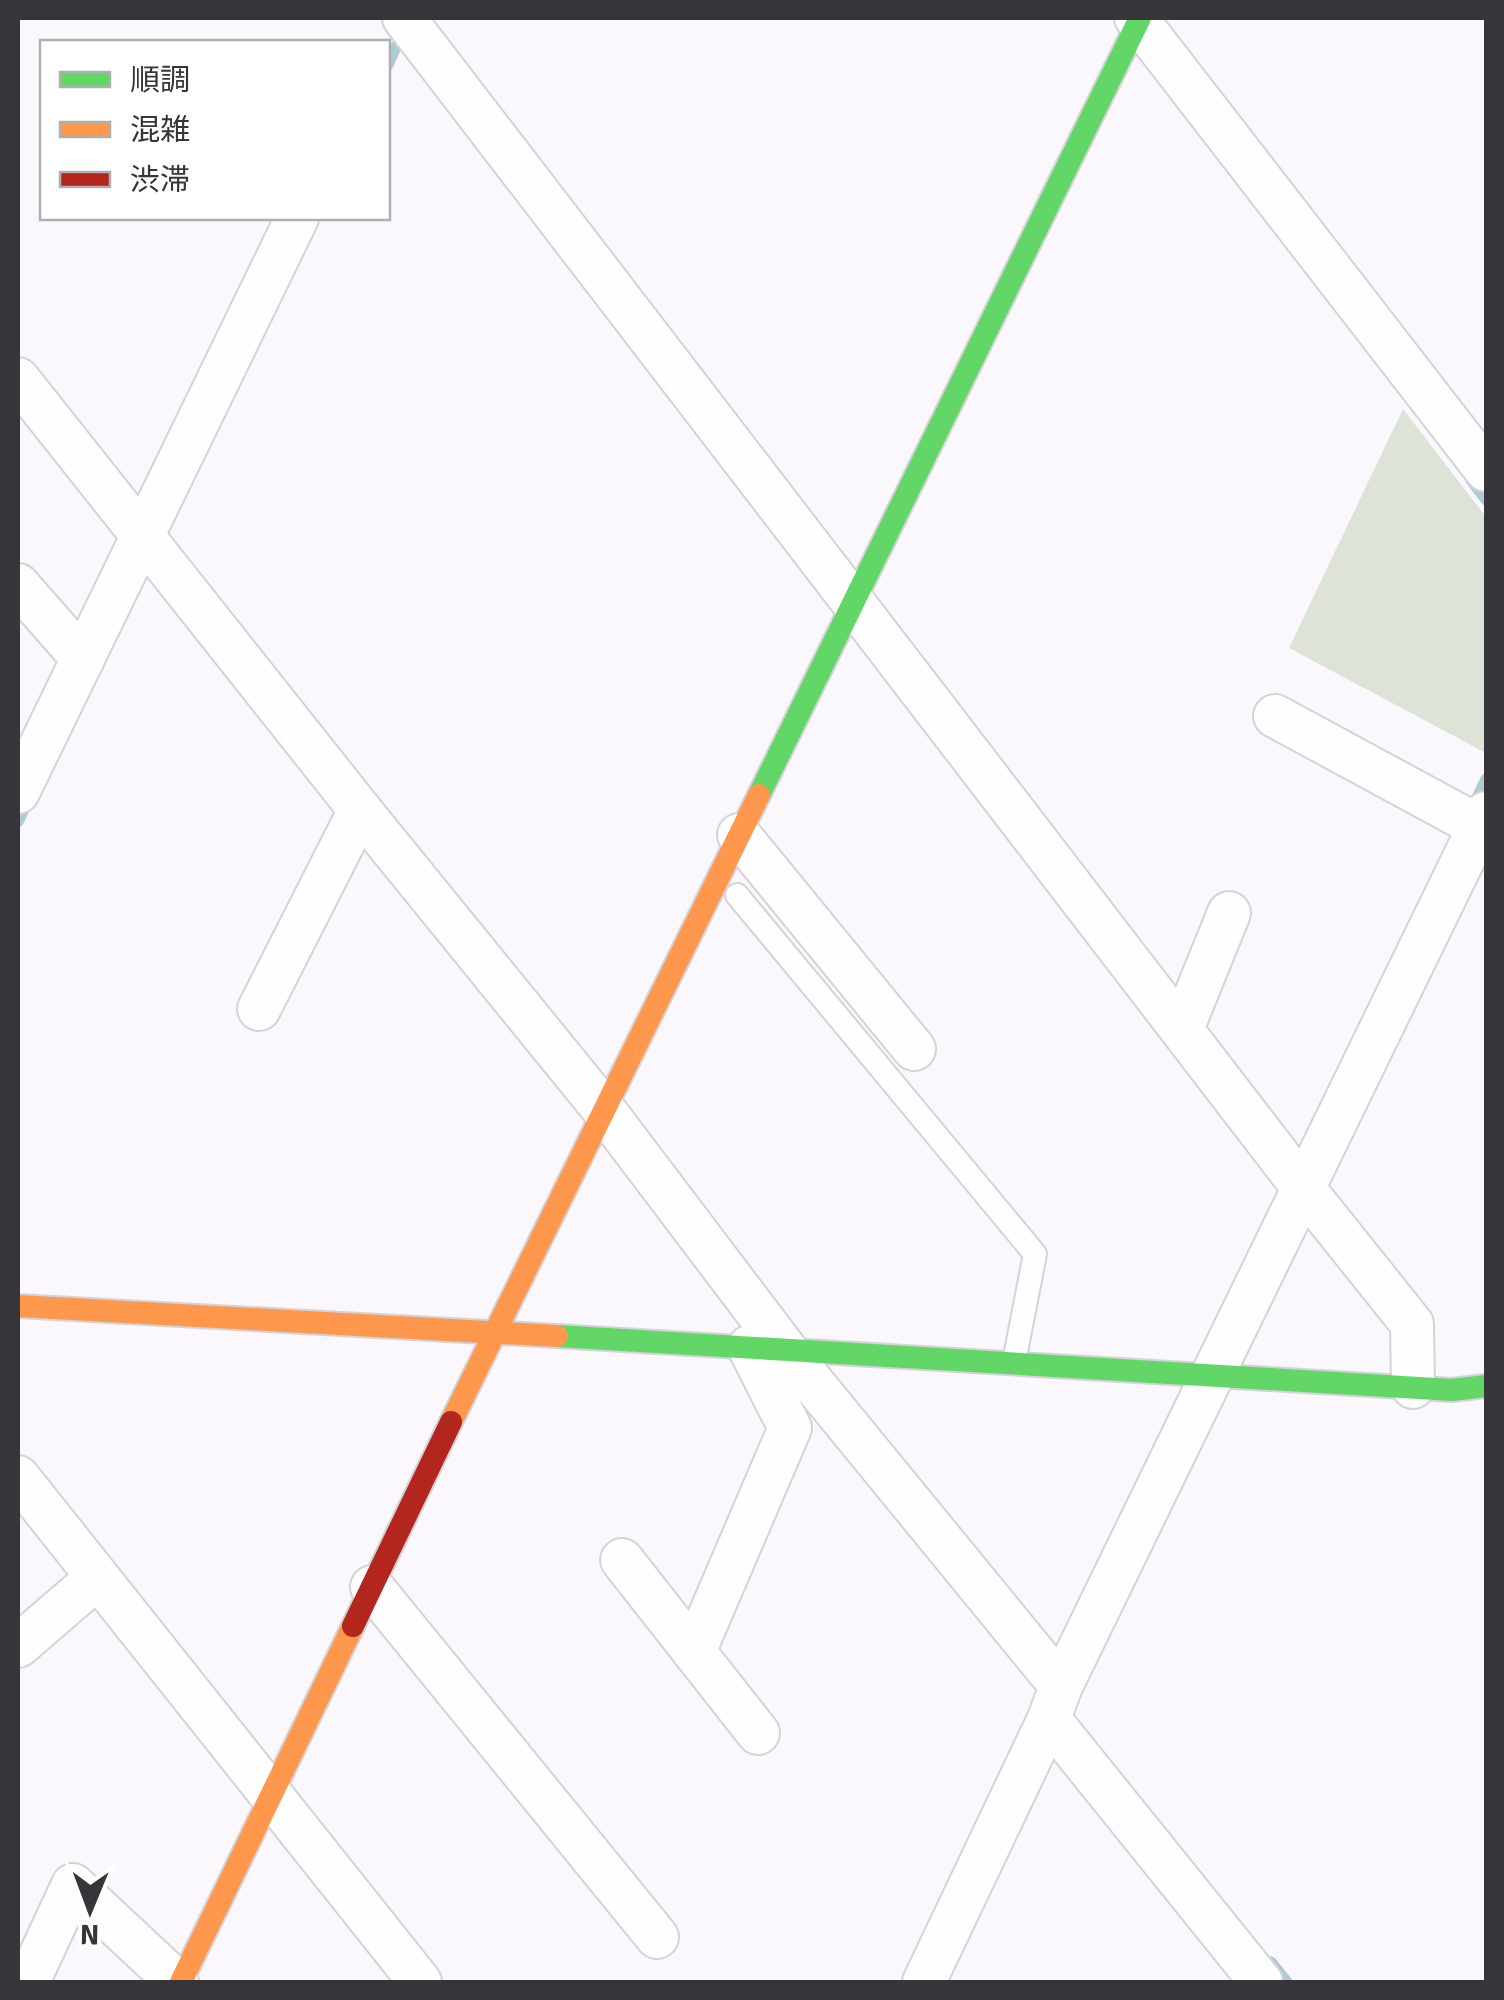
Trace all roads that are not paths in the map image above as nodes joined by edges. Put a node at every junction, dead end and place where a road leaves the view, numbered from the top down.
1 (404, 18) edge
2 (1138, 19) edge
3 (296, 220) edge
4 (18, 380) edge
5 (1486, 470) edge
6 (143, 536) junction
7 (18, 584) edge
8 (853, 602) junction
9 (83, 660) junction
10 (1276, 716) dead end
11 (18, 792) edge
12 (360, 810) junction
13 (1483, 820) edge
14 (739, 835) junction
15 (738, 894) dead end
16 (1229, 912) dead end
17 (259, 1009) dead end
18 (1182, 1029) junction
19 (914, 1049) dead end
20 (604, 1110) junction
21 (1304, 1188) junction
22 (18, 1306) edge
23 (495, 1332) junction
24 (767, 1348) junction
25 (1014, 1363) junction
26 (1214, 1375) junction
27 (1413, 1388) junction
28 (1485, 1392) edge
29 (18, 1476) edge
30 (622, 1560) dead end
31 (97, 1578) junction
32 (379, 1596) junction
33 (18, 1646) edge
34 (694, 1652) junction
35 (1055, 1702) junction
36 (758, 1733) dead end
37 (270, 1797) junction
38 (656, 1937) dead end
39 (390, 1945) junction
40 (28, 1982) edge
41 (179, 1982) edge
42 (370, 1982) edge
43 (420, 1982) edge
44 (924, 1982) edge
45 (1261, 1982) edge

1 - 8 street
2 - 5 street
2 - 8 street
3 - 6 street
4 - 6 street
6 - 9 street
6 - 12 street
7 - 9 street
8 - 14 street
8 - 18 street
9 - 11 street
10 - 13 street
12 - 17 street
12 - 20 street
13 - 21 street
14 - 19 street
14 - 20 street
15 - 25 lane
16 - 18 street
18 - 21 street
20 - 23 street
20 - 24 street
21 - 26 street
21 - 27 street
22 - 23 street
23 - 24 street
23 - 32 street
24 - 25 street
24 - 34 street
24 - 35 street
25 - 26 street
26 - 27 street
26 - 35 street
27 - 28 street
29 - 31 street
30 - 34 street
31 - 33 street
31 - 37 street
32 - 37 street
32 - 38 street
34 - 36 street
35 - 44 street
35 - 45 street
37 - 39 street
37 - 41 street
39 - 42 street
39 - 43 street
40 - 41 street

